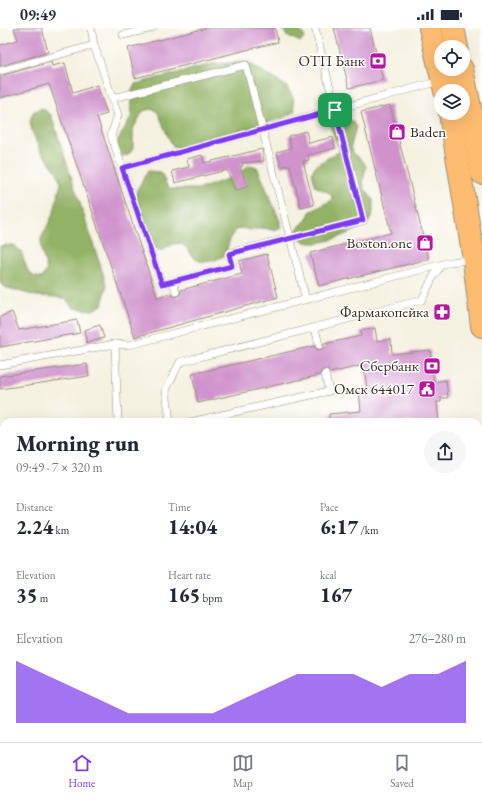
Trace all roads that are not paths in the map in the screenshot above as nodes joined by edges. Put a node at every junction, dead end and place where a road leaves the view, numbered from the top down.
1 (90, 28) edge
2 (152, 28) edge
3 (315, 28) edge
4 (430, 28) edge
5 (453, 28) edge
6 (123, 35) dead end
7 (456, 40) edge
8 (94, 45) junction
9 (0, 71) edge
10 (458, 76) edge
11 (463, 76) edge
12 (443, 84) edge
13 (446, 84) edge
14 (434, 88) edge
15 (112, 98) junction
16 (335, 110) junction
17 (459, 123) edge
18 (262, 130) junction
19 (122, 168) junction
20 (482, 173) edge
21 (290, 239) junction
22 (474, 258) junction
23 (441, 265) junction
24 (173, 281) junction
25 (176, 292) dead end
26 (306, 300) junction
27 (482, 326) edge
28 (315, 328) junction
29 (115, 344) junction
30 (319, 345) dead end
31 (0, 365) edge
32 (325, 374) dead end
33 (118, 418) edge
34 (170, 418) edge
35 (208, 418) edge

1 - 8 lane
2 - 6 lane
3 - 16 lane
4 - 12 main road
5 - 7 main road
8 - 9 lane
8 - 15 lane
10 - 13 main road
11 - 17 main road
14 - 16 lane
15 - 18 lane
15 - 19 lane
16 - 18 lane
16 - 21 lane
17 - 20 main road
17 - 22 main road
18 - 19 lane
18 - 21 lane
19 - 24 lane
21 - 24 lane
21 - 26 lane
22 - 23 lane
22 - 27 main road
23 - 26 lane
23 - 28 lane
24 - 25 lane
26 - 29 lane
28 - 30 lane
28 - 34 lane
29 - 31 lane
29 - 33 lane
32 - 35 lane

